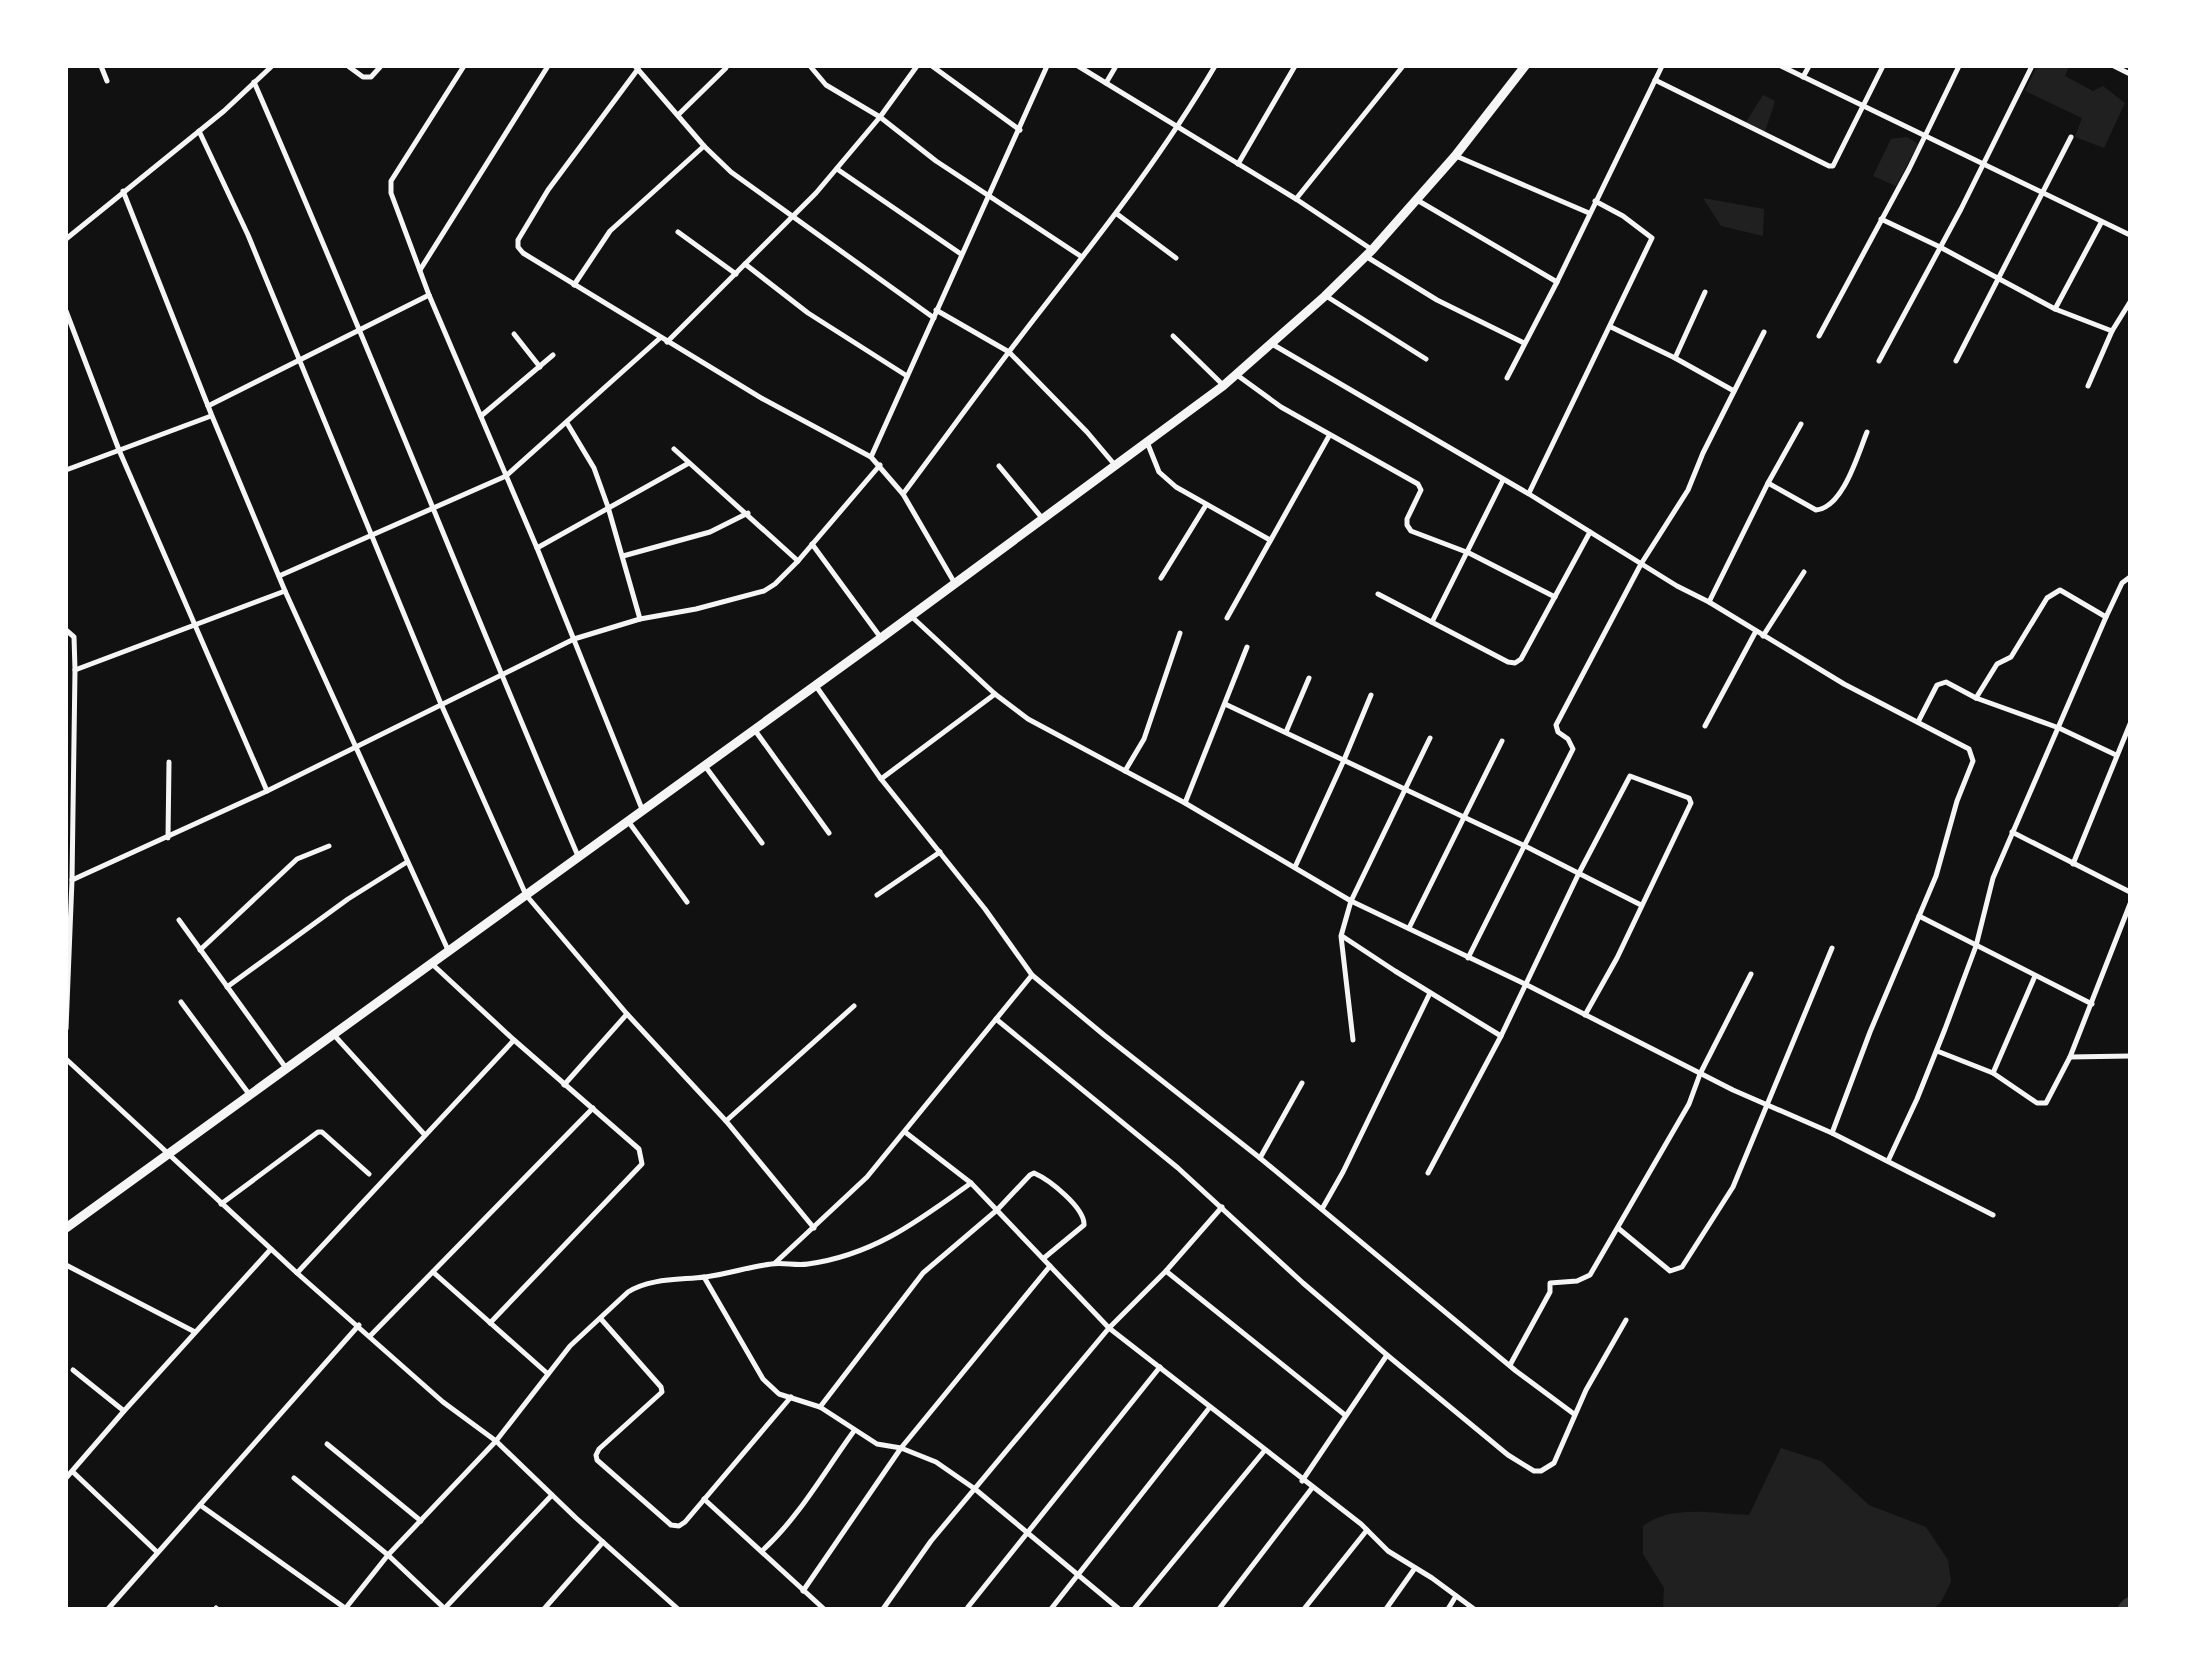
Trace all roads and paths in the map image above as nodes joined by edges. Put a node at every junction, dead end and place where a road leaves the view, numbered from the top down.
1 (101, 66) edge
2 (261, 66) edge
3 (272, 66) edge
4 (348, 66) edge
5 (381, 66) edge
6 (464, 66) edge
7 (548, 66) edge
8 (810, 66) edge
9 (917, 66) edge
10 (932, 66) edge
11 (1047, 66) edge
12 (1078, 66) edge
13 (1116, 66) edge
14 (1215, 66) edge
15 (1295, 66) edge
16 (1403, 66) edge
17 (1525, 66) edge
18 (1662, 66) edge
19 (1781, 66) edge
20 (1809, 66) edge
21 (1883, 66) edge
22 (1959, 66) edge
23 (2032, 66) edge
24 (2114, 66) edge
25 (637, 68) edge
26 (726, 68) edge
27 (264, 73) junction
28 (2130, 74) edge
29 (1803, 77) junction
30 (1655, 80) junction
31 (107, 81) dead end
32 (254, 82) junction
33 (1106, 83) junction
34 (1864, 106) junction
35 (678, 115) junction
36 (880, 117) junction
37 (1179, 127) junction
38 (1020, 130) junction
39 (199, 131) junction
40 (1926, 135) junction
41 (2071, 137) dead end
42 (704, 146) junction
43 (1455, 156) junction
44 (1238, 164) junction
45 (1984, 165) junction
46 (837, 169) junction
47 (123, 191) junction
48 (2043, 194) junction
49 (989, 195) junction
50 (1296, 199) junction
51 (1417, 200) junction
52 (1595, 201) junction
53 (1589, 213) junction
54 (1117, 214) junction
55 (793, 218) junction
56 (1881, 219) junction
57 (2101, 223) junction
58 (678, 232) dead end
59 (2130, 235) edge
60 (66, 239) edge
61 (1940, 247) junction
62 (1369, 253) junction
63 (961, 254) junction
64 (1082, 257) junction
65 (1176, 258) dead end
66 (745, 264) junction
67 (420, 271) junction
68 (736, 274) junction
69 (1998, 278) junction
70 (1557, 282) junction
71 (574, 285) junction
72 (1705, 292) dead end
73 (429, 295) junction
74 (1325, 296) junction
75 (2130, 302) edge
76 (2055, 309) junction
77 (936, 310) junction
78 (66, 311) edge
79 (934, 318) junction
80 (1611, 327) junction
81 (359, 331) junction
82 (2112, 331) junction
83 (1764, 332) dead end
84 (514, 334) dead end
85 (1173, 336) dead end
86 (1819, 336) dead end
87 (660, 338) junction
88 (667, 342) junction
89 (1524, 343) junction
90 (1272, 344) junction
91 (1009, 352) junction
92 (553, 355) dead end
93 (1675, 358) junction
94 (1426, 359) dead end
95 (300, 360) junction
96 (1879, 361) dead end
97 (1956, 361) dead end
98 (540, 367) junction
99 (1236, 374) junction
100 (907, 376) junction
101 (1507, 378) dead end
102 (1223, 386) junction
103 (2088, 386) dead end
104 (1734, 391) junction
105 (208, 406) junction
106 (212, 416) junction
107 (481, 416) junction
108 (567, 423) junction
109 (1801, 424) dead end
110 (1867, 432) dead end
111 (1329, 436) junction
112 (1147, 441) junction
113 (674, 449) dead end
114 (119, 450) junction
115 (871, 457) junction
116 (689, 463) junction
117 (1114, 464) junction
118 (880, 465) junction
119 (999, 466) dead end
120 (66, 470) edge
121 (506, 476) junction
122 (1503, 480) junction
123 (1768, 483) junction
124 (903, 494) junction
125 (1529, 494) junction
126 (1206, 505) junction
127 (432, 507) junction
128 (608, 507) junction
129 (748, 513) junction
130 (1042, 518) junction
131 (1590, 532) junction
132 (371, 534) junction
133 (1270, 540) junction
134 (812, 544) junction
135 (537, 548) junction
136 (1469, 553) junction
137 (623, 556) junction
138 (798, 561) junction
139 (1641, 564) junction
140 (1804, 572) dead end
141 (279, 576) junction
142 (2130, 577) edge
143 (1161, 578) dead end
144 (955, 583) junction
145 (285, 591) junction
146 (1378, 594) dead end
147 (1555, 597) junction
148 (1709, 602) junction
149 (911, 616) junction
150 (2106, 617) junction
151 (1227, 618) dead end
152 (640, 619) junction
153 (1432, 622) junction
154 (193, 624) junction
155 (1756, 631) junction
156 (69, 632) edge
157 (1180, 633) dead end
158 (1763, 636) junction
159 (881, 638) junction
160 (574, 639) junction
161 (1247, 647) dead end
162 (75, 670) junction
163 (500, 674) junction
164 (1309, 678) dead end
165 (815, 685) junction
166 (995, 694) junction
167 (1371, 695) dead end
168 (1976, 698) junction
169 (441, 704) junction
170 (1225, 704) junction
171 (1918, 722) junction
172 (2130, 724) edge
173 (1705, 726) dead end
174 (754, 728) junction
175 (2059, 728) junction
176 (1286, 732) junction
177 (1430, 738) dead end
178 (1502, 741) dead end
179 (355, 748) junction
180 (2116, 755) junction
181 (1344, 760) junction
182 (169, 762) dead end
183 (704, 765) junction
184 (1125, 771) junction
185 (881, 779) junction
186 (267, 791) junction
187 (1406, 792) junction
188 (1185, 803) junction
189 (642, 810) junction
190 (1464, 818) junction
191 (628, 820) junction
192 (2012, 832) junction
193 (829, 833) dead end
194 (168, 838) junction
195 (762, 843) dead end
196 (329, 846) dead end
197 (1525, 846) junction
198 (940, 852) junction
199 (578, 856) junction
200 (407, 862) junction
201 (2073, 864) junction
202 (1295, 867) junction
203 (1579, 873) junction
204 (72, 880) junction
205 (2130, 892) edge
206 (526, 895) junction
207 (877, 895) dead end
208 (1351, 901) junction
209 (687, 902) dead end
210 (2130, 904) edge
211 (1641, 905) junction
212 (1919, 916) junction
213 (179, 920) dead end
214 (1409, 928) junction
215 (1341, 936) junction
216 (1976, 946) junction
217 (1832, 948) dead end
218 (200, 950) junction
219 (448, 950) junction
220 (1468, 958) junction
221 (430, 963) junction
222 (1751, 974) dead end
223 (1032, 975) junction
224 (2035, 976) junction
225 (1527, 985) junction
226 (227, 987) junction
227 (1430, 993) junction
228 (181, 1002) dead end
229 (2092, 1004) junction
230 (854, 1006) dead end
231 (627, 1014) junction
232 (1585, 1015) junction
233 (996, 1019) junction
234 (66, 1029) edge
235 (334, 1035) junction
236 (1501, 1036) junction
237 (514, 1040) junction
238 (1353, 1040) dead end
239 (1937, 1051) junction
240 (2130, 1056) edge
241 (2070, 1057) junction
242 (66, 1059) edge
243 (287, 1069) junction
244 (1993, 1073) junction
245 (1700, 1074) junction
246 (1302, 1083) dead end
247 (564, 1085) junction
248 (250, 1095) junction
249 (1768, 1105) junction
250 (593, 1108) junction
251 (726, 1121) junction
252 (905, 1132) junction
253 (1832, 1133) junction
254 (424, 1134) junction
255 (168, 1155) junction
256 (1260, 1158) junction
257 (1888, 1161) junction
258 (1428, 1173) dead end
259 (369, 1174) dead end
260 (971, 1183) junction
261 (221, 1204) junction
262 (1222, 1207) junction
263 (1322, 1209) junction
264 (997, 1210) junction
265 (1993, 1215) dead end
266 (66, 1228) edge
267 (814, 1228) junction
268 (1618, 1228) junction
269 (271, 1249) junction
270 (1044, 1258) junction
271 (775, 1263) junction
272 (66, 1265) edge
273 (1050, 1266) junction
274 (1166, 1271) junction
275 (433, 1272) junction
276 (297, 1273) junction
277 (704, 1277) junction
278 (601, 1319) junction
279 (1626, 1320) dead end
280 (490, 1323) junction
281 (359, 1325) junction
282 (1109, 1328) junction
283 (195, 1332) junction
284 (370, 1336) junction
285 (1387, 1355) junction
286 (1510, 1365) junction
287 (1160, 1367) junction
288 (73, 1370) dead end
289 (548, 1374) junction
290 (791, 1397) junction
291 (820, 1407) junction
292 (1210, 1407) junction
293 (124, 1411) junction
294 (1574, 1414) junction
295 (1345, 1415) junction
296 (854, 1431) junction
297 (496, 1441) junction
298 (327, 1444) dead end
299 (901, 1448) junction
300 (1265, 1450) junction
301 (73, 1472) junction
302 (66, 1478) edge
303 (294, 1478) dead end
304 (1302, 1481) junction
305 (1312, 1488) junction
306 (975, 1489) junction
307 (552, 1495) junction
308 (704, 1499) junction
309 (200, 1505) junction
310 (421, 1521) junction
311 (1367, 1530) junction
312 (1026, 1534) junction
313 (603, 1542) junction
314 (762, 1551) junction
315 (157, 1552) junction
316 (388, 1555) junction
317 (1415, 1568) junction
318 (1077, 1576) junction
319 (803, 1591) junction
320 (1456, 1596) junction
321 (968, 1607) edge
322 (676, 1608) edge
323 (108, 1609) edge
324 (345, 1609) edge
325 (445, 1609) edge
326 (544, 1609) edge
327 (824, 1609) edge
328 (883, 1609) edge
329 (1051, 1609) edge
330 (1119, 1609) edge
331 (1134, 1609) edge
332 (1219, 1609) edge
333 (1304, 1609) edge
334 (1386, 1609) edge
335 (1448, 1609) edge
336 (1474, 1609) edge

1 - 31 street
2 - 27 street
3 - 27 street
4 - 5 street
6 - 67 street
7 - 67 street
8 - 36 street
9 - 36 street
10 - 38 street
11 - 38 street
12 - 33 street
13 - 33 street
14 - 37 street
15 - 44 street
16 - 50 street
17 - 43 highway
18 - 30 street
19 - 29 street
20 - 29 street
21 - 34 street
22 - 40 street
23 - 45 street
24 - 28 street
25 - 35 street
25 - 71 street
26 - 35 street
27 - 32 street
29 - 34 street
30 - 34 street
30 - 52 street
32 - 39 street
32 - 81 street
33 - 37 street
34 - 40 street
35 - 42 street
36 - 46 street
36 - 49 street
37 - 44 street
37 - 54 street
38 - 49 street
39 - 47 street
39 - 95 street
40 - 45 street
40 - 56 street
41 - 48 street
42 - 55 street
42 - 71 street
43 - 51 highway
43 - 53 street
44 - 50 street
45 - 48 street
45 - 61 street
46 - 55 street
46 - 63 street
47 - 60 street
47 - 105 street
48 - 57 street
48 - 69 street
49 - 63 street
49 - 64 street
50 - 62 street
51 - 62 highway
51 - 70 street
52 - 53 street
52 - 80 street
53 - 70 street
54 - 64 street
54 - 65 street
55 - 66 street
55 - 79 street
56 - 61 street
56 - 86 street
57 - 59 street
57 - 76 street
58 - 68 street
61 - 69 street
61 - 96 street
62 - 74 highway
62 - 89 street
63 - 77 street
64 - 91 street
66 - 68 street
66 - 100 street
67 - 73 street
68 - 88 street
69 - 76 street
69 - 97 street
70 - 89 street
71 - 87 street
72 - 93 street
73 - 81 street
73 - 107 street
74 - 90 highway
74 - 94 street
75 - 82 street
76 - 82 street
77 - 79 street
77 - 91 street
78 - 114 street
79 - 100 street
80 - 93 street
80 - 125 street
81 - 95 street
81 - 127 street
82 - 103 street
83 - 104 street
84 - 98 street
85 - 102 street
87 - 88 street
87 - 108 street
88 - 115 street
89 - 101 street
90 - 99 highway
90 - 122 street
91 - 117 street
91 - 124 street
92 - 98 street
93 - 104 street
95 - 105 street
95 - 132 street
98 - 107 street
99 - 102 highway
99 - 111 street
100 - 115 street
102 - 112 highway
104 - 139 street
105 - 106 street
106 - 114 street
106 - 141 street
107 - 121 street
108 - 121 street
108 - 128 street
109 - 123 street
110 - 123 street
111 - 133 street
111 - 136 street
112 - 117 highway
112 - 126 street
113 - 116 street
114 - 120 street
114 - 154 street
115 - 118 street
116 - 128 street
116 - 129 street
117 - 130 highway
118 - 124 street
118 - 134 street
119 - 130 street
121 - 127 street
121 - 135 street
122 - 125 street
122 - 136 street
123 - 148 street
124 - 144 street
125 - 131 street
126 - 133 street
126 - 143 street
127 - 132 street
127 - 163 street
128 - 135 street
128 - 137 street
129 - 137 street
129 - 138 street
130 - 144 highway
131 - 139 street
131 - 147 street
132 - 141 street
132 - 169 street
133 - 151 street
134 - 138 street
134 - 159 street
135 - 160 street
136 - 147 street
136 - 153 street
137 - 152 street
138 - 152 street
139 - 148 street
139 - 197 street
140 - 158 street
141 - 145 street
142 - 150 street
144 - 149 highway
145 - 154 street
145 - 179 street
146 - 153 street
147 - 153 street
148 - 155 street
149 - 159 highway
149 - 166 street
150 - 168 street
150 - 175 street
152 - 160 street
154 - 162 street
154 - 186 street
155 - 158 street
155 - 173 street
156 - 162 street
157 - 184 street
158 - 171 street
159 - 165 highway
160 - 163 street
160 - 189 street
161 - 170 street
162 - 204 street
163 - 169 street
163 - 199 street
164 - 176 street
165 - 174 highway
165 - 185 street
166 - 184 street
166 - 185 street
167 - 181 street
168 - 171 street
168 - 175 street
169 - 179 street
169 - 206 street
170 - 176 street
170 - 188 street
171 - 212 street
172 - 180 street
174 - 183 highway
174 - 193 street
175 - 180 street
175 - 192 street
176 - 181 street
177 - 187 street
178 - 190 street
179 - 186 street
179 - 200 street
180 - 201 street
181 - 187 street
181 - 202 street
182 - 194 street
183 - 189 highway
183 - 195 street
184 - 188 street
185 - 198 street
186 - 194 street
187 - 190 street
187 - 208 street
188 - 202 street
189 - 191 highway
190 - 197 street
190 - 214 street
191 - 199 highway
191 - 209 street
192 - 201 street
192 - 216 street
194 - 204 street
196 - 218 street
197 - 203 street
197 - 220 street
198 - 207 street
198 - 223 street
199 - 206 highway
200 - 219 street
200 - 226 street
201 - 205 street
202 - 208 street
203 - 211 street
203 - 211 street
203 - 225 street
204 - 234 street
206 - 219 highway
206 - 231 street
208 - 214 street
208 - 215 street
210 - 229 street
211 - 232 street
212 - 216 street
212 - 253 street
213 - 218 street
214 - 220 street
215 - 227 street
215 - 238 street
216 - 224 street
216 - 239 street
217 - 249 street
218 - 226 street
219 - 221 highway
220 - 225 street
221 - 235 highway
221 - 237 street
222 - 245 street
223 - 233 street
223 - 256 street
224 - 229 street
224 - 244 street
225 - 232 street
225 - 236 street
226 - 243 street
227 - 236 street
227 - 263 street
228 - 248 street
229 - 241 street
230 - 251 street
231 - 247 street
231 - 251 street
232 - 245 street
233 - 252 street
233 - 262 street
235 - 243 highway
235 - 254 street
236 - 258 street
237 - 247 street
237 - 254 street
239 - 244 street
239 - 257 street
240 - 241 street
241 - 244 street
242 - 255 street
243 - 248 highway
245 - 249 street
245 - 268 street
246 - 256 street
247 - 250 street
248 - 255 highway
249 - 253 street
249 - 268 street
250 - 275 street
250 - 280 street
251 - 267 street
252 - 260 street
252 - 267 street
253 - 257 street
254 - 276 street
255 - 261 street
255 - 266 highway
256 - 263 street
257 - 265 street
259 - 261 street
260 - 264 street
260 - 271 street
261 - 269 street
262 - 274 street
262 - 285 street
263 - 286 street
264 - 270 street
264 - 270 street
264 - 291 street
267 - 271 street
268 - 286 street
269 - 276 street
269 - 283 street
270 - 273 street
271 - 277 street
272 - 283 street
273 - 282 street
273 - 299 street
274 - 282 street
274 - 295 street
275 - 280 street
275 - 284 street
276 - 281 street
277 - 278 street
277 - 290 street
278 - 289 street
278 - 308 street
279 - 294 street
280 - 289 street
281 - 284 street
281 - 309 street
282 - 287 street
282 - 306 street
283 - 293 street
284 - 297 street
285 - 294 street
285 - 295 street
286 - 294 street
287 - 292 street
287 - 312 street
288 - 293 street
289 - 297 street
290 - 291 street
290 - 308 street
291 - 296 street
292 - 300 street
292 - 318 street
293 - 301 street
295 - 304 street
296 - 299 street
296 - 314 street
297 - 307 street
297 - 310 street
298 - 310 street
299 - 306 street
299 - 319 street
300 - 304 street
300 - 331 street
301 - 302 street
301 - 315 street
303 - 316 street
304 - 305 street
305 - 311 street
305 - 332 street
306 - 312 street
306 - 328 street
307 - 313 street
307 - 325 street
308 - 314 street
309 - 315 street
309 - 324 street
310 - 316 street
311 - 317 street
311 - 333 street
312 - 318 street
312 - 321 street
313 - 322 street
313 - 326 street
314 - 319 street
315 - 323 street
316 - 324 street
316 - 325 street
317 - 320 street
317 - 334 street
318 - 329 street
318 - 330 street
319 - 327 street
320 - 335 street
320 - 336 street

